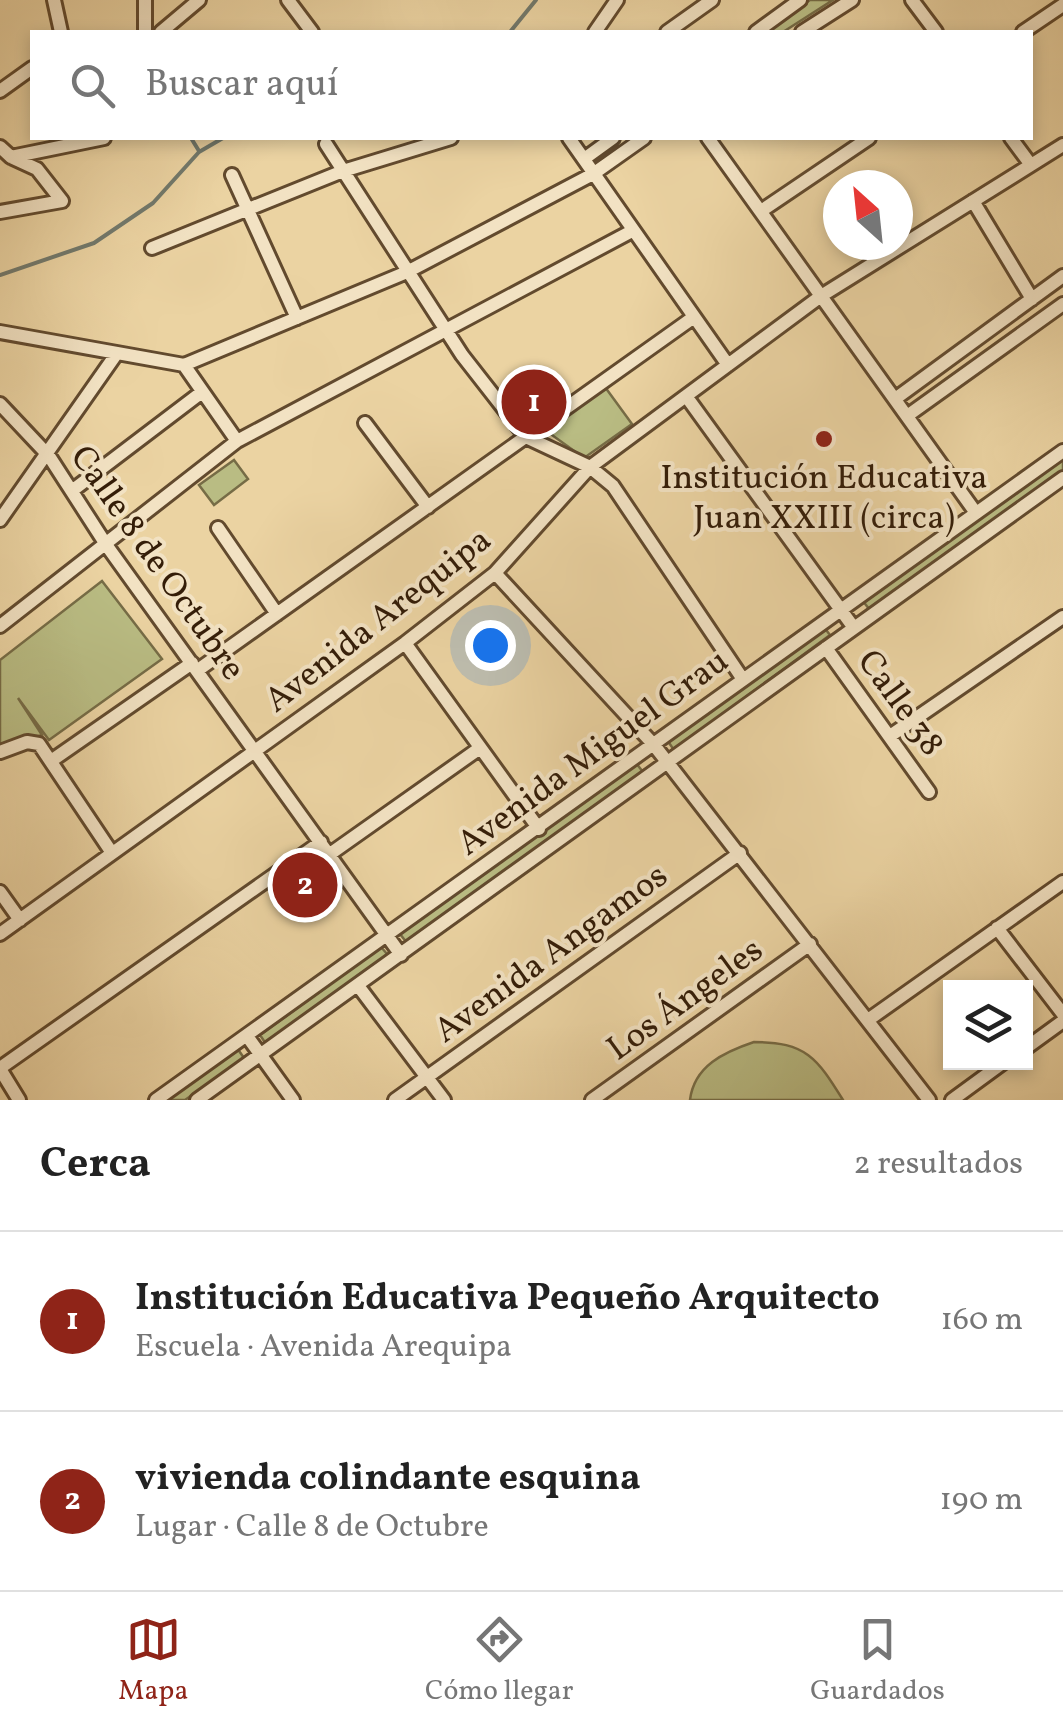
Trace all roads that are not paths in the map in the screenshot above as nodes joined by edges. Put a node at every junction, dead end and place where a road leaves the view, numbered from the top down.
1 (54, 0) edge
2 (145, 0) edge
3 (199, 0) edge
4 (288, 0) edge
5 (617, 0) edge
6 (712, 0) edge
7 (800, 0) edge
8 (852, 0) edge
9 (912, 0) edge
10 (1063, 5) edge
11 (61, 30) edge
12 (144, 30) edge
13 (164, 30) edge
14 (310, 30) edge
15 (595, 30) edge
16 (669, 30) edge
17 (759, 30) edge
18 (805, 30) edge
19 (934, 30) edge
20 (1026, 30) edge
21 (30, 69) edge
22 (0, 91) edge
23 (83, 140) edge
24 (444, 140) edge
25 (570, 140) edge
26 (610, 140) edge
27 (641, 140) edge
28 (709, 140) edge
29 (866, 140) edge
30 (1012, 140) edge
31 (326, 144) dead end
32 (1063, 145) edge
33 (6, 152) edge
34 (584, 159) junction
35 (1031, 165) junction
36 (343, 171) junction
37 (232, 174) dead end
38 (593, 174) junction
39 (973, 200) junction
40 (761, 211) junction
41 (0, 212) edge
42 (249, 212) junction
43 (632, 231) junction
44 (152, 248) dead end
45 (407, 272) junction
46 (1063, 276) edge
47 (821, 296) junction
48 (1032, 299) junction
49 (1063, 304) edge
50 (297, 318) junction
51 (694, 318) junction
52 (446, 330) junction
53 (0, 332) edge
54 (117, 353) junction
55 (184, 365) junction
56 (728, 365) junction
57 (202, 392) junction
58 (686, 396) junction
59 (895, 399) junction
60 (0, 404) edge
61 (907, 416) junction
62 (365, 422) dead end
63 (526, 437) junction
64 (237, 441) junction
65 (1063, 450) edge
66 (49, 456) junction
67 (590, 466) junction
68 (1063, 478) edge
69 (74, 490) junction
70 (428, 507) junction
71 (976, 513) junction
72 (0, 520) edge
73 (218, 528) dead end
74 (107, 546) junction
75 (495, 573) junction
76 (841, 608) junction
77 (277, 614) junction
78 (1063, 618) edge
79 (0, 626) edge
80 (854, 628) junction
81 (405, 643) junction
82 (826, 648) junction
83 (195, 666) junction
84 (742, 678) junction
85 (890, 736) junction
86 (654, 745) junction
87 (480, 748) junction
88 (256, 750) junction
89 (0, 752) edge
90 (51, 761) junction
91 (668, 762) junction
92 (930, 792) dead end
93 (538, 828) junction
94 (326, 848) junction
95 (740, 853) junction
96 (112, 854) junction
97 (1063, 882) edge
98 (0, 892) edge
99 (20, 920) junction
100 (997, 928) junction
101 (0, 934) edge
102 (388, 937) junction
103 (810, 944) junction
104 (400, 955) junction
105 (359, 987) junction
106 (1063, 1018) edge
107 (868, 1020) junction
108 (246, 1036) junction
109 (1033, 1042) edge
110 (261, 1056) junction
111 (0, 1068) edge
112 (993, 1070) edge
113 (427, 1077) junction
114 (19, 1100) edge
115 (156, 1100) edge
116 (197, 1100) edge
117 (292, 1100) edge
118 (395, 1100) edge
119 (444, 1100) edge
120 (592, 1100) edge
121 (929, 1100) edge
122 (952, 1100) edge

1 - 11 street
2 - 12 street
3 - 13 street
4 - 14 street
5 - 15 street
6 - 16 street
7 - 17 street
8 - 18 street
9 - 19 street
10 - 20 street
21 - 22 street
23 - 33 street
24 - 36 street
25 - 34 street
26 - 34 street
27 - 38 street
28 - 40 street
29 - 40 street
30 - 35 street
31 - 36 street
32 - 35 street, Avenida Arequipa
33 - 41 street
34 - 38 street
35 - 39 street, Avenida Arequipa
36 - 42 street
36 - 45 street
37 - 42 street
38 - 43 street
38 - 45 street
39 - 47 street, Avenida Arequipa
39 - 48 street
40 - 47 street
42 - 44 street
42 - 50 street
43 - 51 street
43 - 52 street
45 - 50 street
45 - 52 street
46 - 48 street
47 - 56 street, Avenida Arequipa
47 - 59 street
48 - 59 street
49 - 61 street
50 - 55 street
51 - 56 street
51 - 63 street
52 - 63 street
52 - 64 street
53 - 54 street
54 - 55 street
54 - 66 street
55 - 57 street
56 - 58 street, Avenida Arequipa
57 - 64 street
57 - 69 street
58 - 67 street, Avenida Arequipa
58 - 76 street
59 - 61 street
60 - 66 street, Calle 8 de Octubre
61 - 71 street
62 - 70 street
63 - 67 street
63 - 70 street
64 - 74 street
65 - 71 street, Avenida Miguel Grau
66 - 69 street, Calle 8 de Octubre
66 - 72 street
67 - 75 street, Avenida Arequipa
67 - 84 street
68 - 80 street, Avenida Miguel Grau
69 - 74 street, Calle 8 de Octubre
70 - 77 street
71 - 76 street, Avenida Miguel Grau
73 - 77 street
74 - 79 street
74 - 83 street, Calle 8 de Octubre
75 - 81 street, Avenida Arequipa
75 - 86 street
76 - 80 street
76 - 84 street, Avenida Miguel Grau
77 - 83 street
78 - 85 street
80 - 82 street, Avenida Miguel Grau
81 - 87 street
81 - 88 street, Avenida Arequipa
82 - 85 street, Calle 38
82 - 91 street, Avenida Miguel Grau
83 - 88 street, Calle 8 de Octubre
83 - 90 street
84 - 86 street, Avenida Miguel Grau
85 - 92 street, Calle 38
86 - 91 street
86 - 93 street, Avenida Miguel Grau
87 - 93 street
87 - 94 street
88 - 94 street, Calle 8 de Octubre
88 - 96 street, Avenida Arequipa
89 - 90 street
90 - 96 street
91 - 95 street
91 - 104 street, Avenida Miguel Grau
93 - 102 street, Avenida Miguel Grau
94 - 102 street, Calle 8 de Octubre
94 - 111 street
95 - 103 street
95 - 113 street, Avenida Angamos
96 - 99 street, Avenida Arequipa
97 - 100 street
98 - 99 street
99 - 101 street, Avenida Arequipa
100 - 106 street
100 - 107 street
102 - 104 street, Calle 8 de Octubre
102 - 108 street, Avenida Miguel Grau
103 - 107 street
103 - 120 street, Los Ángeles
104 - 105 street, Avenida Miguel Grau
105 - 110 street, Avenida Miguel Grau
105 - 113 street
106 - 109 street
107 - 121 street
108 - 110 street
108 - 115 street, Avenida Miguel Grau
110 - 116 street, Avenida Miguel Grau
110 - 117 street
111 - 114 street
112 - 122 street
113 - 118 street, Avenida Angamos
113 - 119 street

